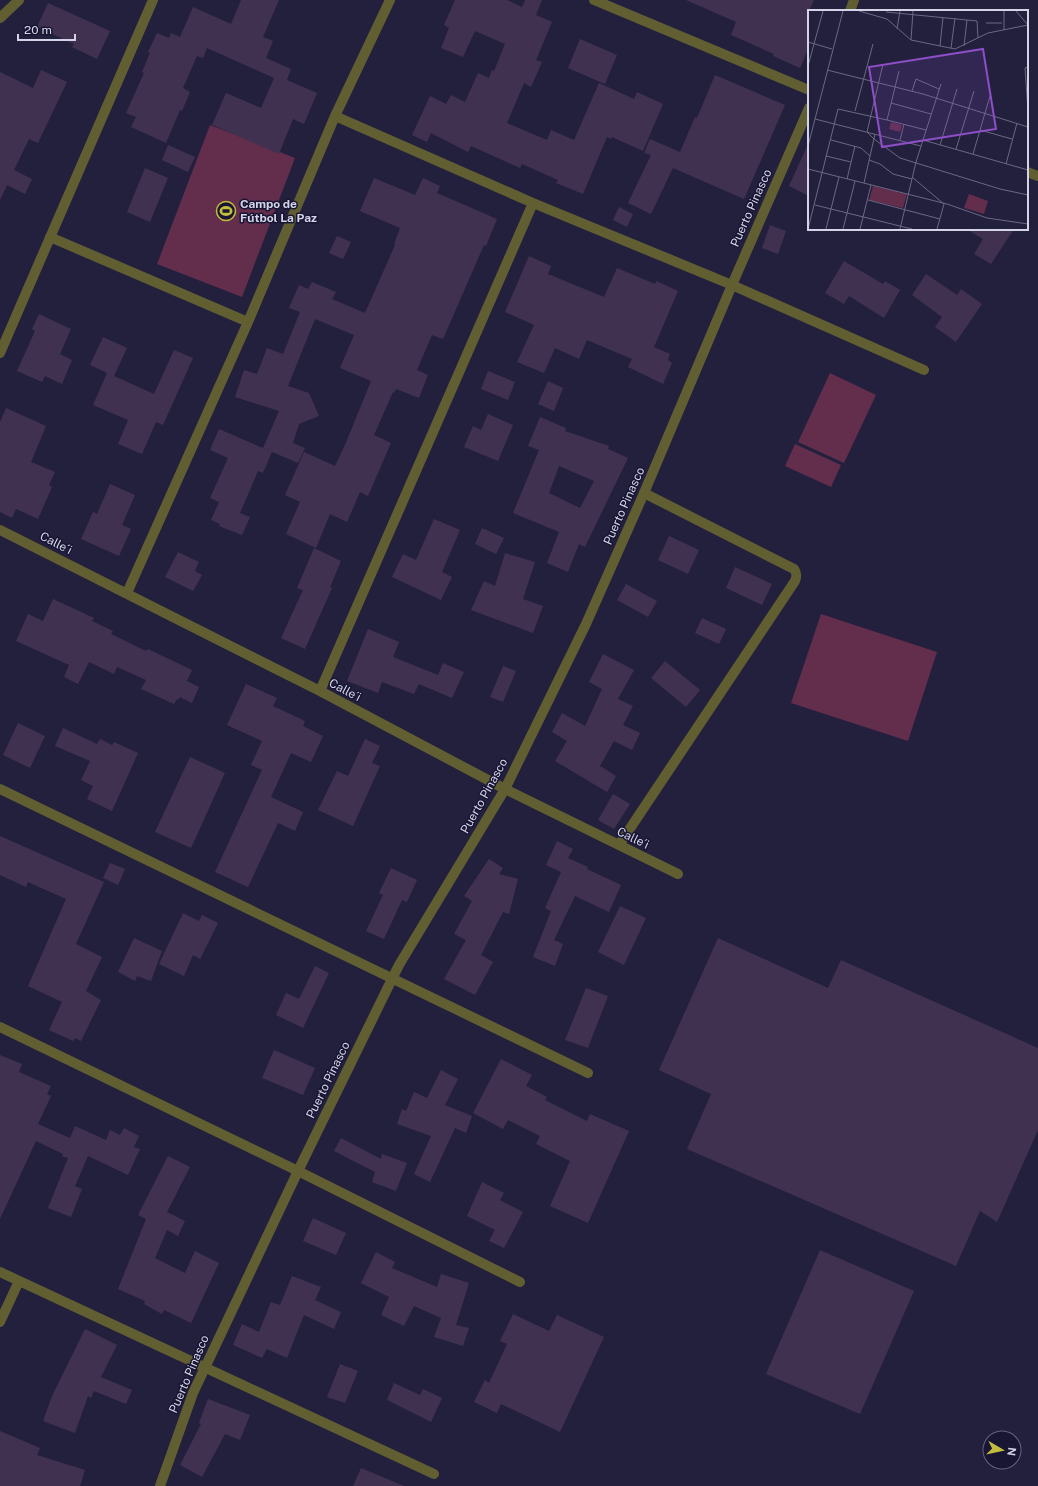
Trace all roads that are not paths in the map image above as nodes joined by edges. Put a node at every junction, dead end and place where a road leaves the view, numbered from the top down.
1 (19, 0) edge
2 (153, 0) edge
3 (390, 0) edge
4 (594, 0) edge
5 (854, 0) edge
6 (850, 10) edge
7 (0, 18) edge
8 (808, 90) edge
9 (808, 110) edge
10 (335, 116) junction
11 (1028, 172) edge
12 (1038, 176) edge
13 (533, 202) junction
14 (50, 237) junction
15 (732, 285) junction
16 (248, 322) junction
17 (0, 353) edge
18 (924, 370) dead end
19 (644, 493) junction
20 (1, 534) edge
21 (127, 593) junction
22 (320, 691) junction
23 (0, 789) edge
24 (505, 789) junction
25 (619, 845) junction
26 (678, 874) dead end
27 (392, 979) junction
28 (0, 1027) edge
29 (588, 1073) dead end
30 (298, 1171) junction
31 (0, 1272) edge
32 (19, 1281) junction
33 (520, 1282) dead end
34 (0, 1322) edge
35 (205, 1367) junction
36 (434, 1474) dead end
37 (160, 1486) edge

1 - 7 street
2 - 14 street
3 - 10 street
4 - 8 street
5 - 6 street
9 - 15 street, Puerto Pinasco
10 - 13 street
10 - 16 street
11 - 12 street
13 - 15 street
13 - 22 street
14 - 16 street
14 - 17 street
15 - 18 street
15 - 19 street, Puerto Pinasco
16 - 21 street
19 - 24 street, Puerto Pinasco
19 - 25 street
20 - 21 street, Calle´i
21 - 22 street, Calle´i
22 - 24 street, Calle´i
23 - 27 street
24 - 25 street, Calle´i
24 - 27 street, Puerto Pinasco
25 - 26 street, Calle´i
27 - 29 street
27 - 30 street, Puerto Pinasco
28 - 30 street
30 - 33 street
30 - 35 street, Puerto Pinasco
31 - 32 street
32 - 34 street
32 - 35 street
35 - 36 street
35 - 37 street, Puerto Pinasco

